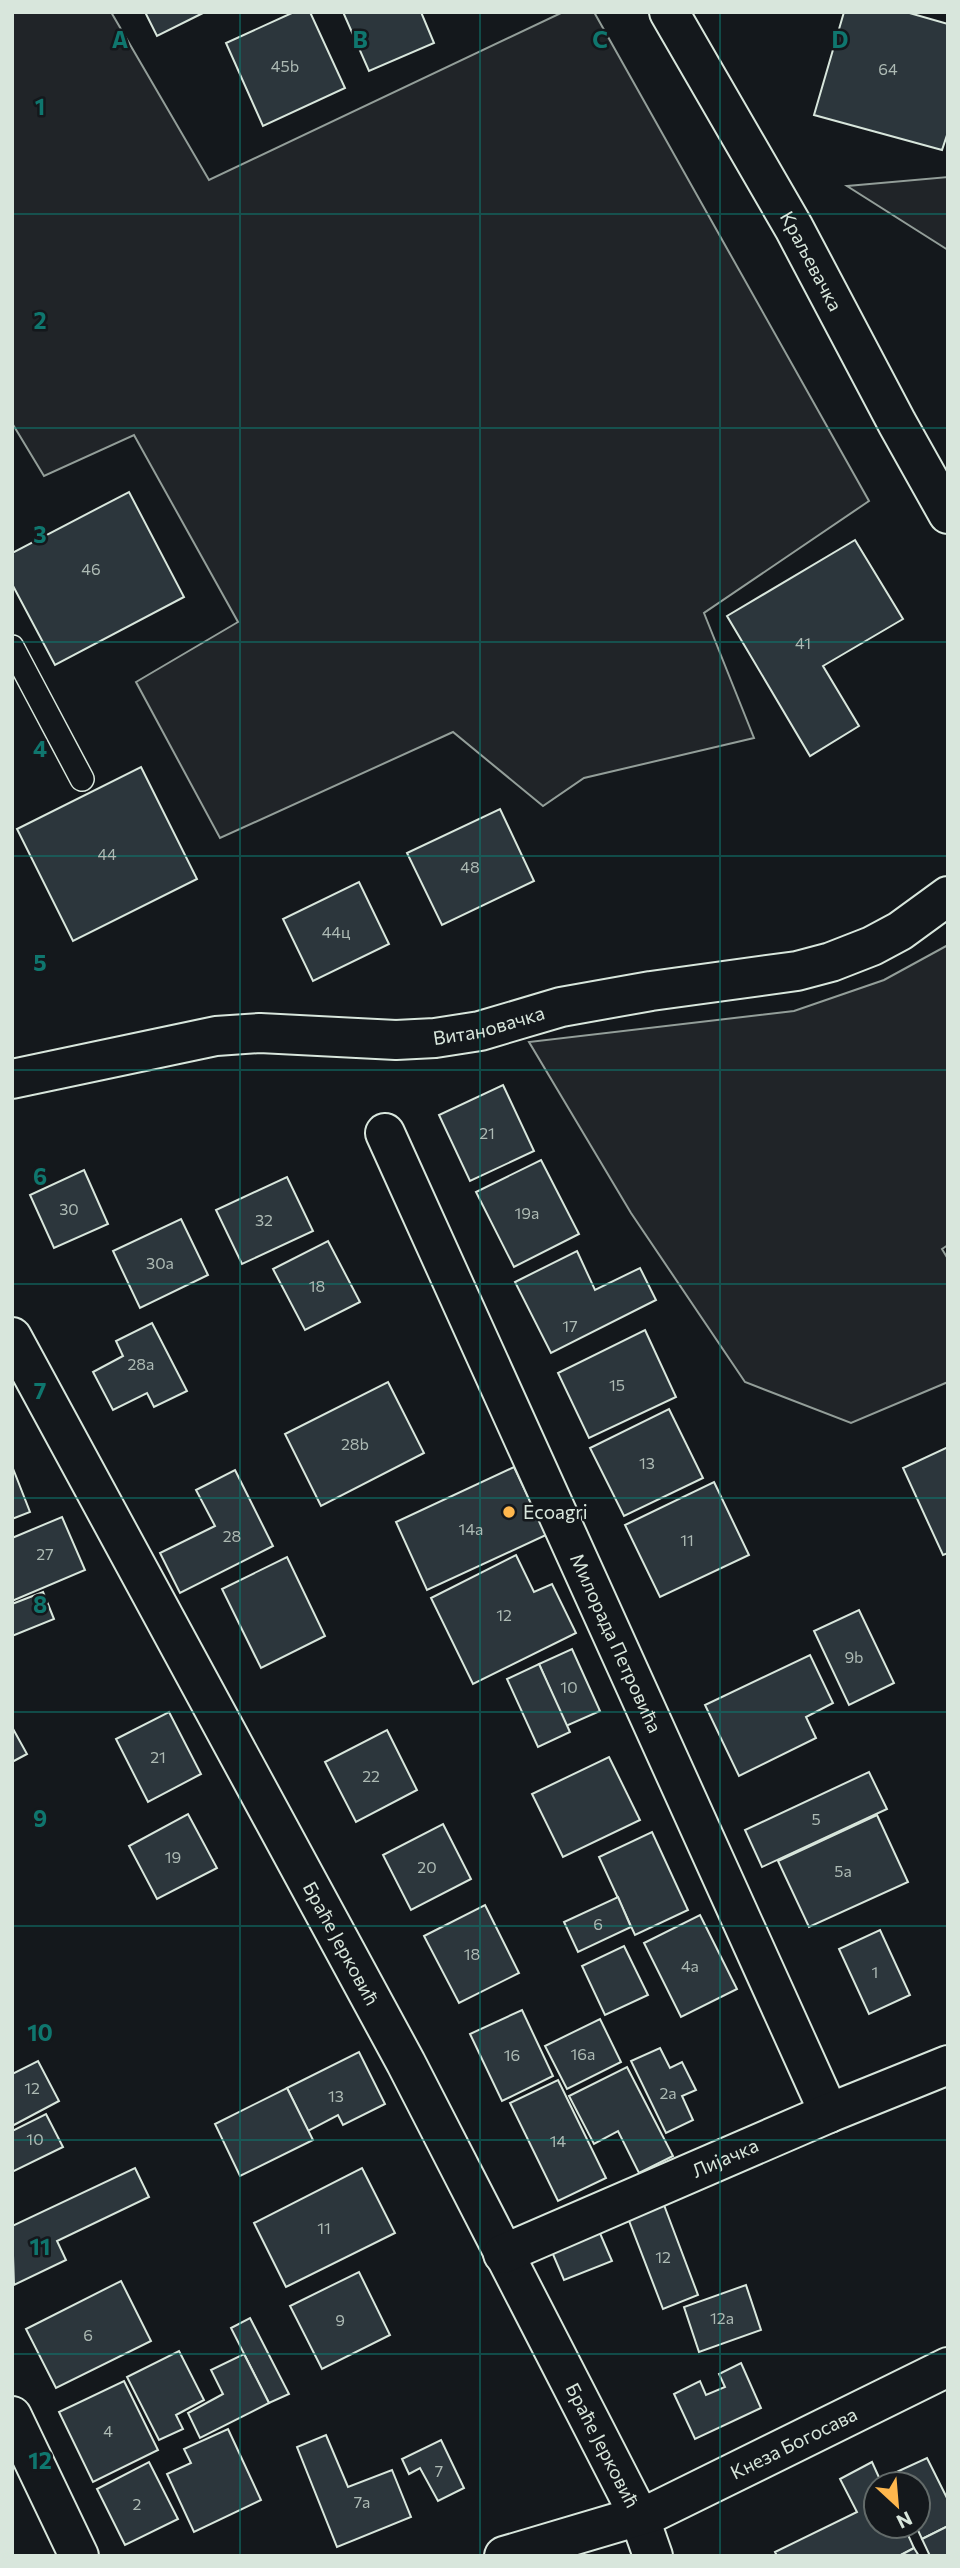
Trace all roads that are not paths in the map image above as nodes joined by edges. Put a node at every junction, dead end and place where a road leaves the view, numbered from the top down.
1 (669, 12) edge
2 (948, 513) edge
3 (12, 646) edge
4 (82, 779) dead end
5 (948, 896) edge
6 (15, 1073) edge
7 (385, 1133) dead end
8 (12, 1337) edge
9 (948, 2065) edge
10 (829, 2113) junction
11 (503, 2254) junction
12 (948, 2367) edge
13 (12, 2416) edge
14 (639, 2516) junction
15 (79, 2556) edge
16 (503, 2556) edge
17 (653, 2556) edge

1 - 2 street, Краљевачка
3 - 4 lane
5 - 6 street, Витановачка
7 - 10 street, Милорада Петровића
8 - 11 street, Браће Јерковић
9 - 10 street, Лијачка
10 - 11 street, Лијачка
11 - 14 street, Браће Јерковић
12 - 14 street, Кнеза Богосава
13 - 15 street
14 - 16 street, Кнеза Богосава
14 - 17 street, Браће Јерковић

